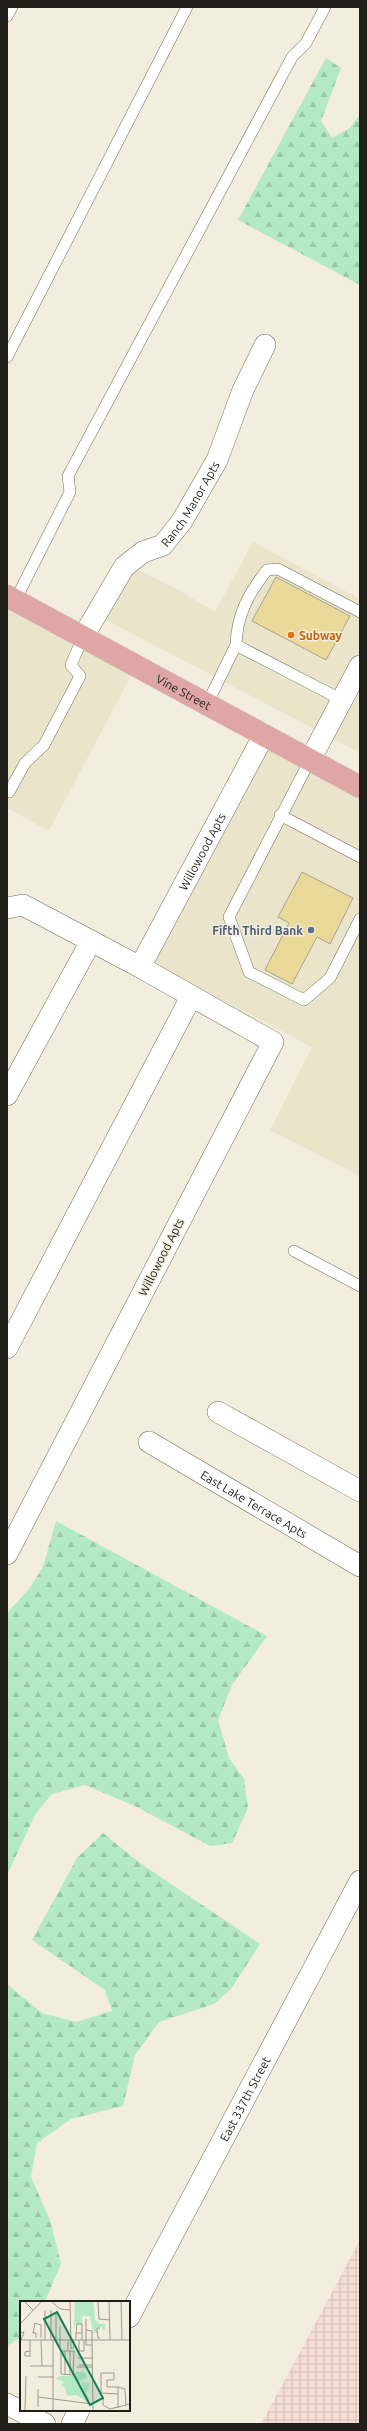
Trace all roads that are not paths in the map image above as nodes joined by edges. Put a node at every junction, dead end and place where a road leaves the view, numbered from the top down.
1 (12, 7) edge
2 (187, 7) edge
3 (325, 7) edge
4 (7, 16) edge
5 (265, 345) dead end
6 (7, 357) edge
7 (11, 599) edge
8 (360, 612) edge
9 (83, 637) junction
10 (236, 645) junction
11 (360, 668) edge
12 (342, 700) junction
13 (207, 704) junction
14 (264, 735) junction
15 (310, 760) junction
16 (360, 787) edge
17 (9, 792) dead end
18 (280, 815) junction
19 (360, 857) edge
20 (7, 908) edge
21 (360, 918) edge
22 (91, 941) junction
23 (140, 967) junction
24 (191, 997) junction
25 (7, 1095) edge
26 (294, 1251) dead end
27 (360, 1286) edge
28 (7, 1348) edge
29 (218, 1412) dead end
30 (149, 1442) dead end
31 (360, 1490) edge
32 (7, 1554) edge
33 (360, 1566) edge
34 (360, 1881) edge
35 (130, 2315) edge
36 (7, 2404) edge
37 (20, 2411) edge
38 (20, 2411) edge
39 (78, 2411) edge
40 (45, 2424) edge
41 (72, 2424) edge

1 - 4 lane
2 - 6 lane
3 - 7 lane
5 - 9 street, Ranch Manor Apts
7 - 9 main road, Vine Street
8 - 10 lane
9 - 13 main road, Vine Street
9 - 17 lane
10 - 12 lane
10 - 13 lane
11 - 12 street
12 - 15 street
13 - 14 main road, Vine Street
14 - 15 main road, Vine Street
14 - 23 street, Willowood Apts
15 - 16 main road, Vine Street
15 - 18 lane
18 - 19 lane
18 - 21 lane
20 - 22 street, Willowood Apts
22 - 23 street, Willowood Apts
22 - 25 street
23 - 24 street, Willowood Apts
24 - 28 street
24 - 32 street, Willowood Apts
26 - 27 lane
29 - 31 street
30 - 33 street, East Lake Terrace Apts
34 - 35 street, East 337th Street
36 - 37 street
38 - 40 street
39 - 41 street

